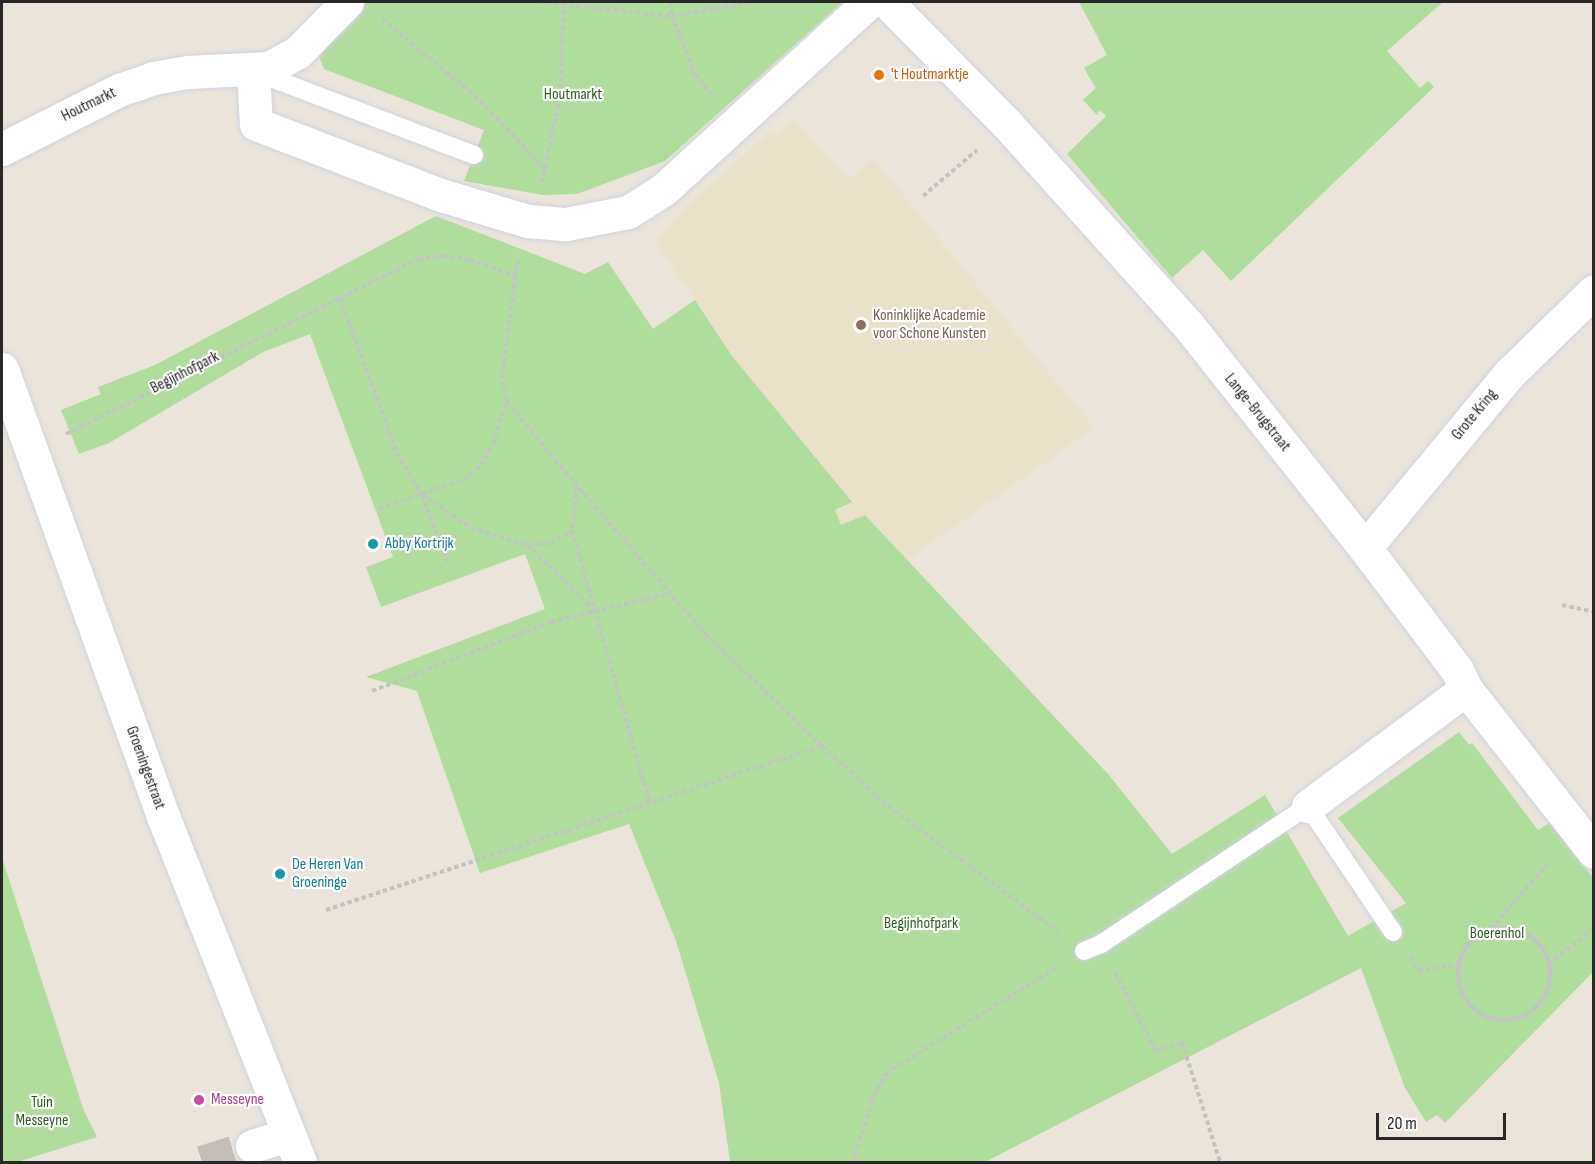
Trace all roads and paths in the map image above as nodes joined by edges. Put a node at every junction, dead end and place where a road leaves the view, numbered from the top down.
1 (539, 2) edge
2 (670, 2) edge
3 (755, 2) edge
4 (869, 2) edge
5 (887, 2) edge
6 (564, 4) edge
7 (360, 7) edge
8 (672, 16) junction
9 (253, 71) junction
10 (737, 124) junction
11 (1007, 124) junction
12 (2, 149) edge
13 (474, 155) dead end
14 (546, 171) junction
15 (923, 196) dead end
16 (528, 221) junction
17 (1593, 291) edge
18 (340, 298) junction
19 (2, 369) edge
20 (507, 400) junction
21 (31, 450) junction
22 (577, 486) junction
23 (422, 494) junction
24 (379, 508) dead end
25 (572, 530) junction
26 (528, 545) junction
27 (1365, 548) junction
28 (448, 563) dead end
29 (668, 594) junction
30 (1562, 605) dead end
31 (595, 612) junction
32 (1593, 612) edge
33 (1466, 689) junction
34 (372, 691) dead end
35 (822, 747) junction
36 (650, 803) junction
37 (1295, 814) junction
38 (1586, 843) edge
39 (326, 910) dead end
40 (1593, 928) edge
41 (1491, 930) junction
42 (1393, 932) dead end
43 (1093, 947) junction
44 (1404, 949) dead end
45 (1459, 964) junction
46 (1549, 964) junction
47 (252, 1146) tunnel mouth
48 (293, 1149) edge
49 (853, 1162) edge
50 (1220, 1162) edge

1 - 6 path
2 - 8 path
3 - 8 path
4 - 10 street
5 - 11 street, Lange-Brugstraat
6 - 8 path
6 - 14 path
7 - 9 street, Houtmarkt
7 - 14 path
8 - 10 path
9 - 12 street, Houtmarkt
9 - 13 lane
9 - 16 street
10 - 16 street
11 - 15 path
11 - 27 street, Lange-Brugstraat
14 - 16 path
17 - 27 street, Grote Kring
18 - 20 path, Begijnhofpark
18 - 21 path, Begijnhofpark
18 - 23 path
19 - 21 street, Groeningestraat
20 - 22 path
20 - 23 path, Begijnhofpark
21 - 48 street, Groeningestraat
22 - 25 path
22 - 29 path
23 - 24 path, Begijnhofpark
23 - 26 path
23 - 28 path
25 - 26 path
25 - 31 path
26 - 31 path
27 - 33 street, Lange-Brugstraat
29 - 31 path
29 - 35 path
30 - 32 path
31 - 34 path
31 - 36 path
33 - 37 street
33 - 38 street, Lange-Brugstraat
35 - 36 path
35 - 43 path
36 - 39 path
37 - 42 lane
37 - 43 lane
38 - 41 path
40 - 46 path
41 - 45 path
41 - 46 path
43 - 49 path
43 - 50 path
44 - 45 path
45 - 46 path
47 - 48 street

